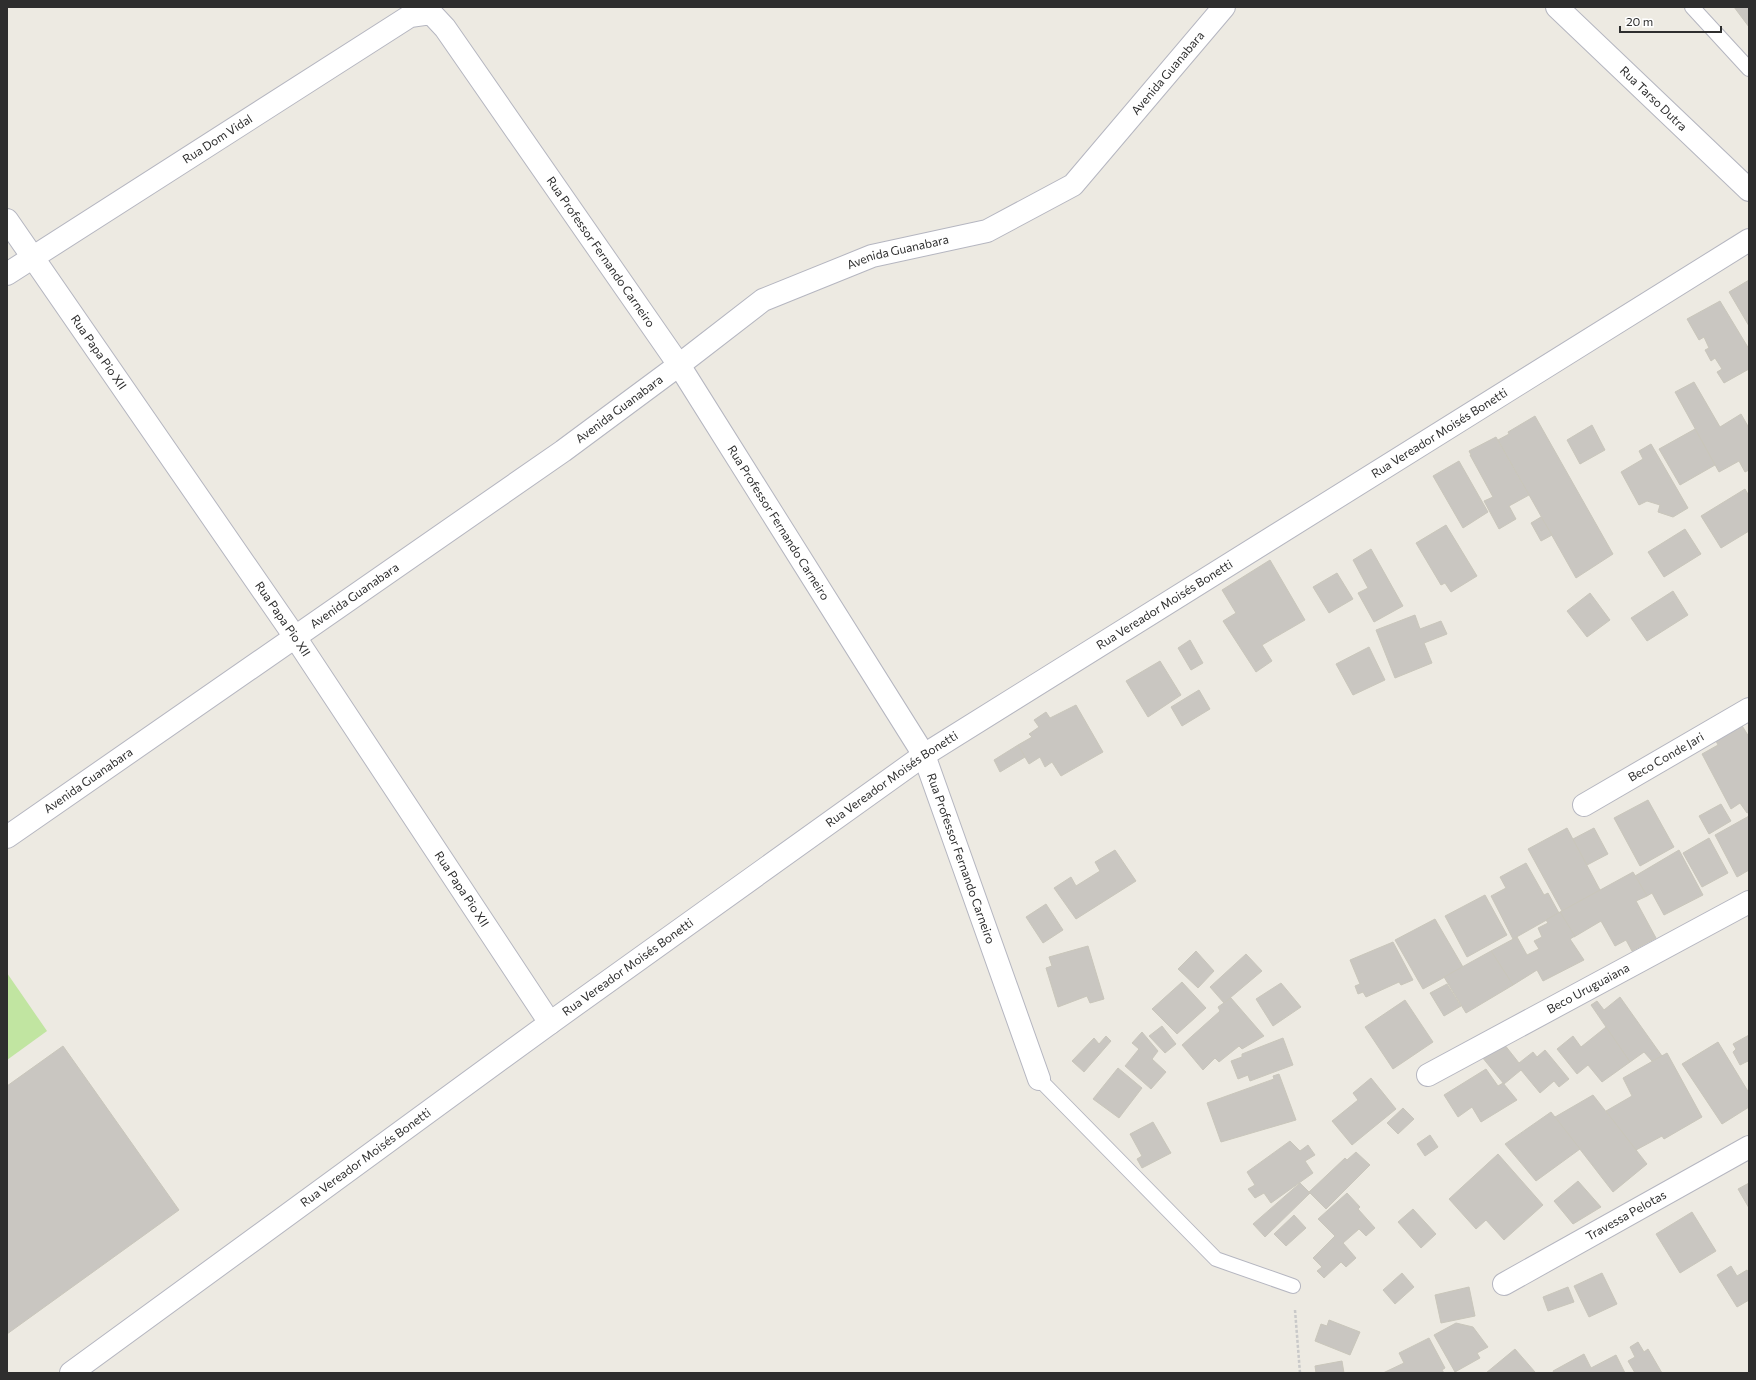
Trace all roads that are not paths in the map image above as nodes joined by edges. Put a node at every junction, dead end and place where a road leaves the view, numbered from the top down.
1 (1224, 7) edge
2 (1692, 7) edge
3 (1562, 8) edge
4 (431, 13) joint
5 (1749, 69) edge
6 (1749, 190) edge
7 (7, 220) edge
8 (1749, 240) edge
9 (34, 257) junction
10 (7, 274) edge
11 (679, 365) junction
12 (295, 637) junction
13 (1749, 709) edge
14 (924, 755) junction
15 (1584, 806) dead end
16 (7, 837) edge
17 (1749, 902) edge
18 (550, 1023) junction
19 (1428, 1075) dead end
20 (1039, 1079) joint
21 (1749, 1147) edge
22 (1504, 1284) dead end
23 (1294, 1286) road end
24 (71, 1373) edge

1 - 11 street, Avenida Guanabara
2 - 5 lane
3 - 6 street, Rua Tarso Dutra
4 - 9 street, Rua Dom Vidal
4 - 11 street, Rua Professor Fernando Carneiro
7 - 9 street, Rua Papa Pio XII
8 - 14 street, Rua Vereador Moisés Bonetti
9 - 10 street, Rua Dom Vidal
9 - 12 street, Rua Papa Pio XII
11 - 12 street, Avenida Guanabara
11 - 14 street, Rua Professor Fernando Carneiro
12 - 16 street, Avenida Guanabara
12 - 18 street, Rua Papa Pio XII
13 - 15 street, Beco Conde Jari
14 - 18 street, Rua Vereador Moisés Bonetti
14 - 20 street, Rua Professor Fernando Carneiro
17 - 19 street, Beco Uruguaiana
18 - 24 street, Rua Vereador Moisés Bonetti
20 - 23 lane
21 - 22 street, Travessa Pelotas

